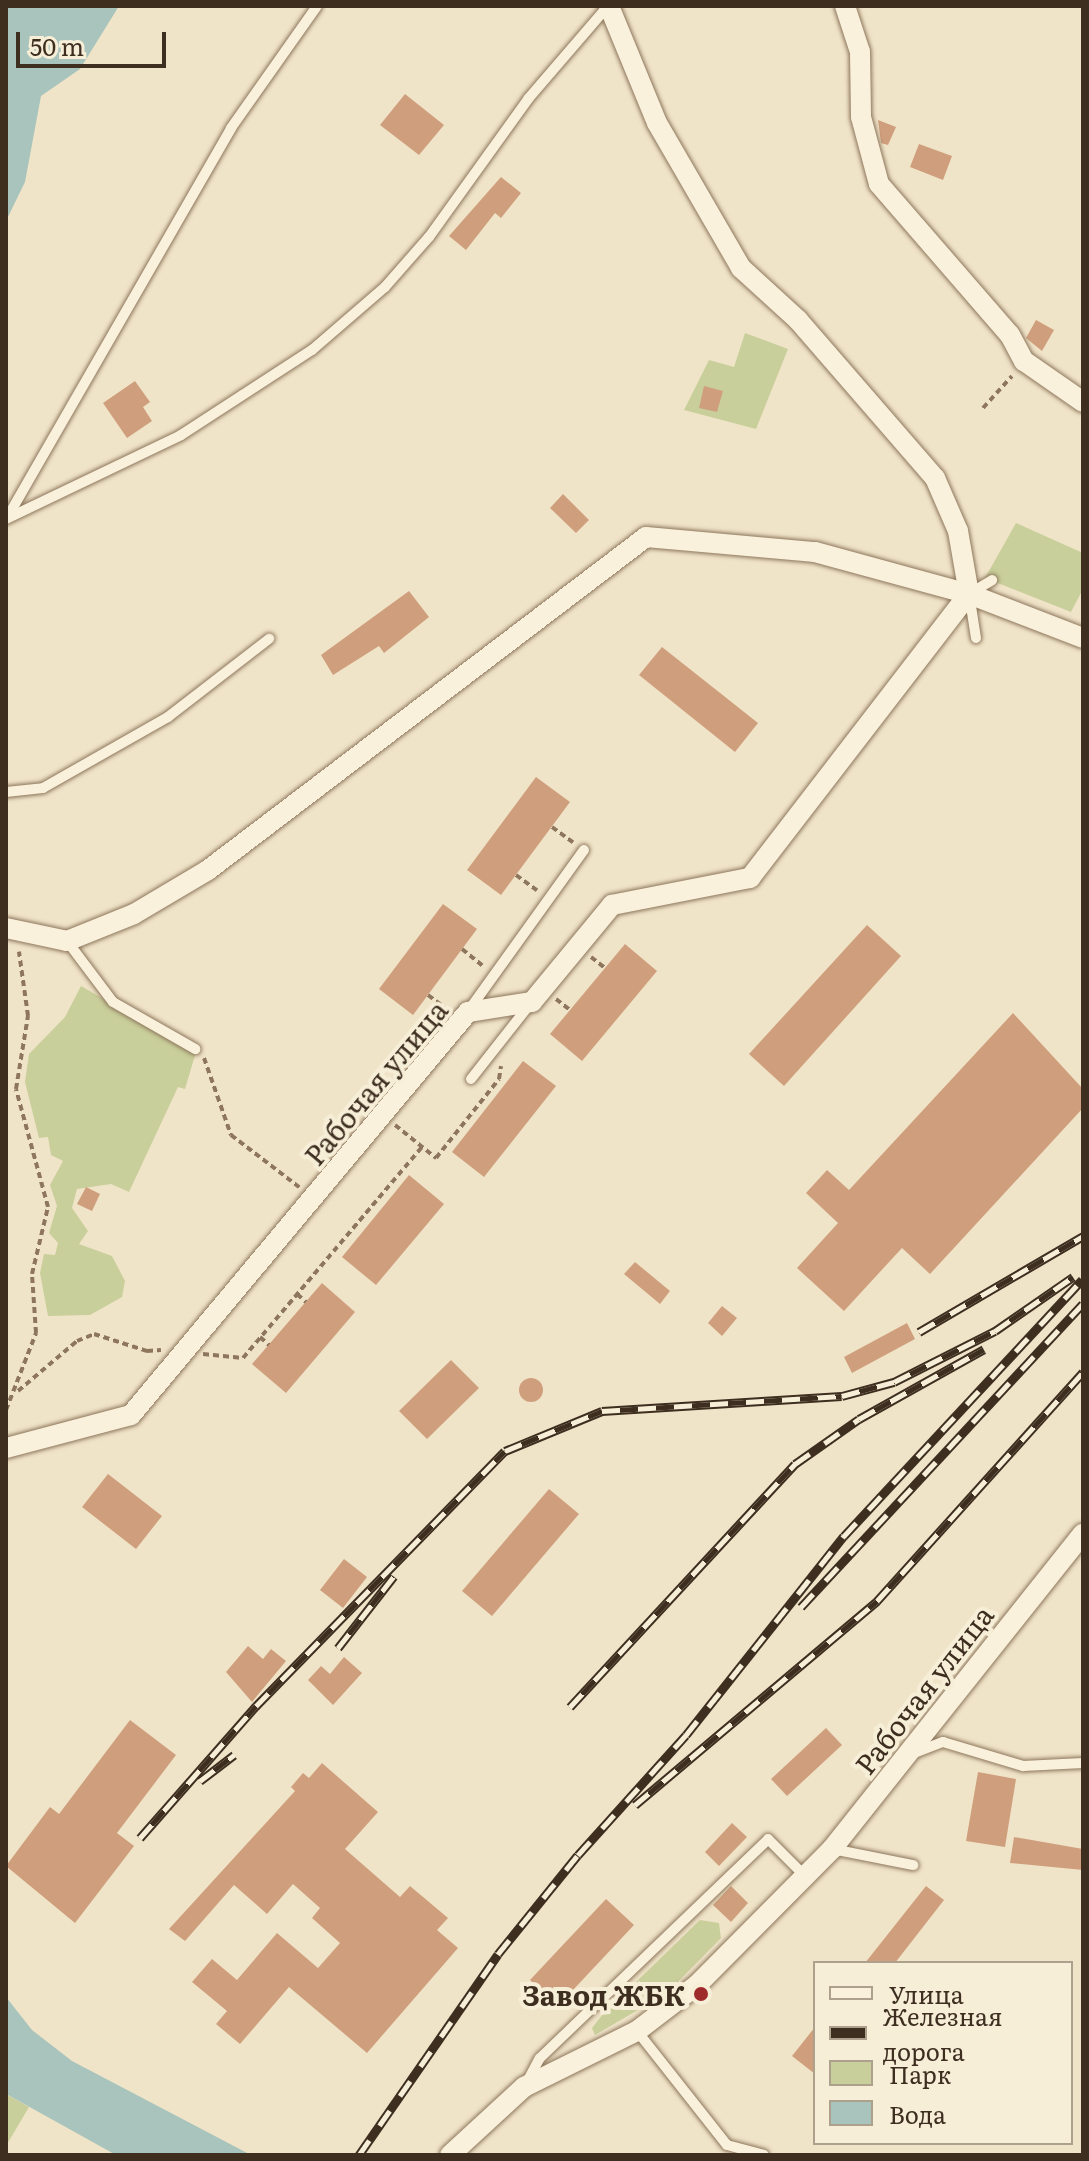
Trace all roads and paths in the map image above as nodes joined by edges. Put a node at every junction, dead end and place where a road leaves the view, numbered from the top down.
1 (317, 6) edge
2 (609, 6) edge
3 (845, 6) edge
4 (1014, 374) dead end
5 (1083, 402) edge
6 (983, 408) dead end
7 (6, 520) edge
8 (992, 580) dead end
9 (969, 594) junction
10 (976, 638) dead end
11 (1083, 638) edge
12 (269, 639) dead end
13 (6, 792) edge
14 (552, 827) dead end
15 (584, 850) joint
16 (516, 875) dead end
17 (548, 898) junction
18 (9, 937) edge
19 (67, 941) junction
20 (462, 949) dead end
21 (590, 956) dead end
22 (605, 968) dead end
23 (492, 973) junction
24 (555, 997) dead end
25 (532, 1002) junction
26 (570, 1010) dead end
27 (468, 1012) junction
28 (195, 1049) joint
29 (471, 1079) dead end
30 (499, 1079) dead end
31 (505, 1084) dead end
32 (465, 1122) dead end
33 (471, 1128) dead end
34 (422, 1147) dead end
35 (387, 1187) junction
36 (394, 1193) dead end
37 (314, 1198) junction
38 (351, 1231) junction
39 (358, 1237) dead end
40 (297, 1294) junction
41 (306, 1302) dead end
42 (260, 1337) junction
43 (269, 1345) dead end
44 (188, 1346) junction
45 (18, 1391) junction
46 (6, 1410) edge
47 (6, 1448) edge
48 (1083, 1534) edge
49 (905, 1757) junction
50 (1083, 1763) edge
51 (832, 1849) junction
52 (913, 1865) dead end
53 (806, 1877) junction
54 (637, 2031) junction
55 (524, 2087) junction
56 (450, 2155) edge
57 (764, 2155) edge

1 - 7 lane
2 - 7 lane
2 - 9 street
3 - 5 street
4 - 6 path
8 - 9 lane
9 - 10 lane
9 - 11 street
9 - 19 street
9 - 25 street
12 - 13 lane
14 - 15 path
15 - 17 lane
16 - 17 path
17 - 23 lane
18 - 19 street
18 - 45 path
19 - 28 lane
20 - 23 path
21 - 22 path
23 - 27 lane
24 - 26 path
25 - 27 street, Рабочая улица
25 - 29 lane
27 - 37 street, Рабочая улица
28 - 37 path
30 - 31 path
32 - 33 path
34 - 35 path
35 - 36 path
35 - 38 path
37 - 44 street, Рабочая улица
38 - 39 path
38 - 40 path
40 - 41 path
40 - 42 path
42 - 43 path
42 - 44 path
44 - 45 path
44 - 47 street, Рабочая улица
45 - 46 path
48 - 49 street, Рабочая улица
49 - 50 lane
49 - 51 street, Рабочая улица
51 - 52 lane
51 - 53 street, Рабочая улица
53 - 54 street, Рабочая улица
53 - 55 lane
54 - 55 street, Рабочая улица
54 - 57 lane
55 - 56 street, Рабочая улица

